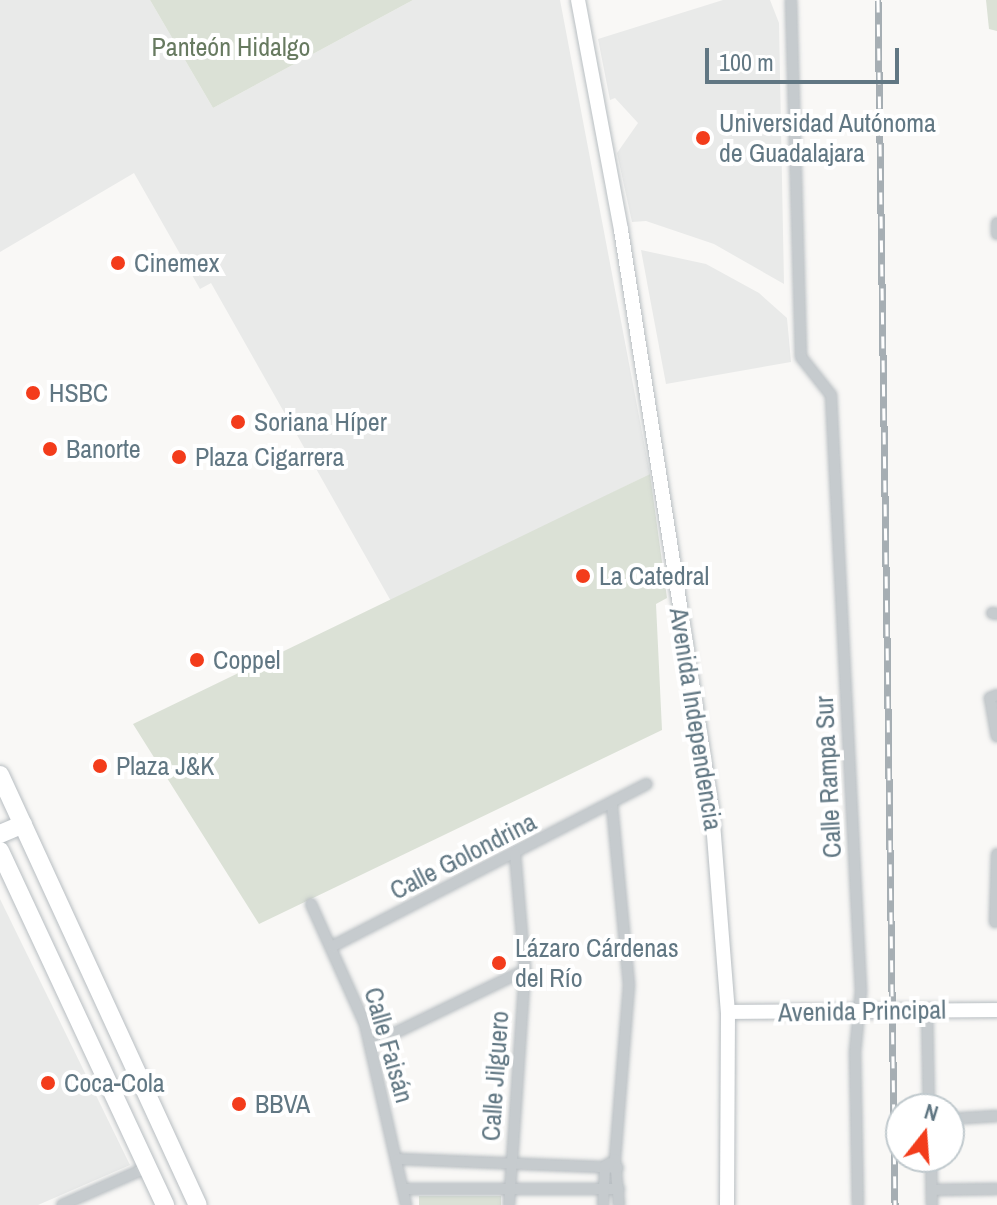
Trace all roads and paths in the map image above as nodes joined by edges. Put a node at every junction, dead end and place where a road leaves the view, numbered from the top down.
1 (578, 0) edge
2 (791, 0) edge
3 (997, 223) edge
4 (997, 234) edge
5 (997, 695) edge
6 (997, 736) edge
7 (0, 775) edge
8 (647, 784) dead end
9 (612, 805) junction
10 (23, 824) junction
11 (0, 834) edge
12 (0, 851) edge
13 (515, 854) junction
14 (997, 854) edge
15 (997, 871) edge
16 (311, 904) dead end
17 (995, 922) edge
18 (333, 946) junction
19 (525, 970) junction
20 (99, 989) junction
21 (71, 1002) junction
22 (927, 1009) junction
23 (997, 1010) edge
24 (856, 1011) junction
25 (728, 1012) junction
26 (370, 1045) junction
27 (929, 1093) edge
28 (997, 1116) edge
29 (965, 1118) edge
30 (398, 1159) junction
31 (510, 1163) junction
32 (613, 1164) junction
33 (148, 1167) junction
34 (931, 1173) edge
35 (603, 1188) junction
36 (403, 1189) junction
37 (510, 1189) junction
38 (619, 1189) junction
39 (997, 1189) edge
40 (932, 1190) junction
41 (62, 1205) edge
42 (165, 1205) edge
43 (198, 1205) edge
44 (406, 1205) edge
45 (509, 1205) edge
46 (603, 1205) edge
47 (619, 1205) edge
48 (727, 1205) edge
49 (858, 1205) edge
50 (932, 1205) edge

1 - 25 main road, Avenida Independencia
2 - 24 street, Calle Rampa Sur
3 - 4 street
5 - 6 street
7 - 10 highway
8 - 9 street, Calle Golondrina
9 - 13 street, Calle Golondrina
9 - 32 street
10 - 11 highway
10 - 20 highway
12 - 21 highway
13 - 18 street, Calle Golondrina
13 - 19 street, Calle Jilguero
14 - 15 street
15 - 17 street
16 - 18 street, Calle Faisán
18 - 26 street, Calle Faisán
19 - 26 street
19 - 31 street, Calle Jilguero
20 - 21 highway
20 - 43 highway
21 - 33 highway
22 - 23 main road, Avenida Principal
22 - 24 main road, Avenida Principal
22 - 27 street
24 - 25 main road, Avenida Principal
24 - 49 street, Calle Rampa Sur
25 - 48 main road, Avenida Independencia
26 - 30 street, Calle Faisán
28 - 29 street
30 - 31 street
30 - 36 street, Calle Faisán
31 - 32 street
31 - 37 street, Calle Jilguero
32 - 35 street
32 - 38 street
33 - 41 street
33 - 42 highway
34 - 40 street
35 - 37 street
35 - 38 street
35 - 46 street
36 - 37 street
36 - 44 street, Calle Faisán
37 - 45 street, Calle Jilguero
38 - 47 street
39 - 40 street
40 - 50 street

